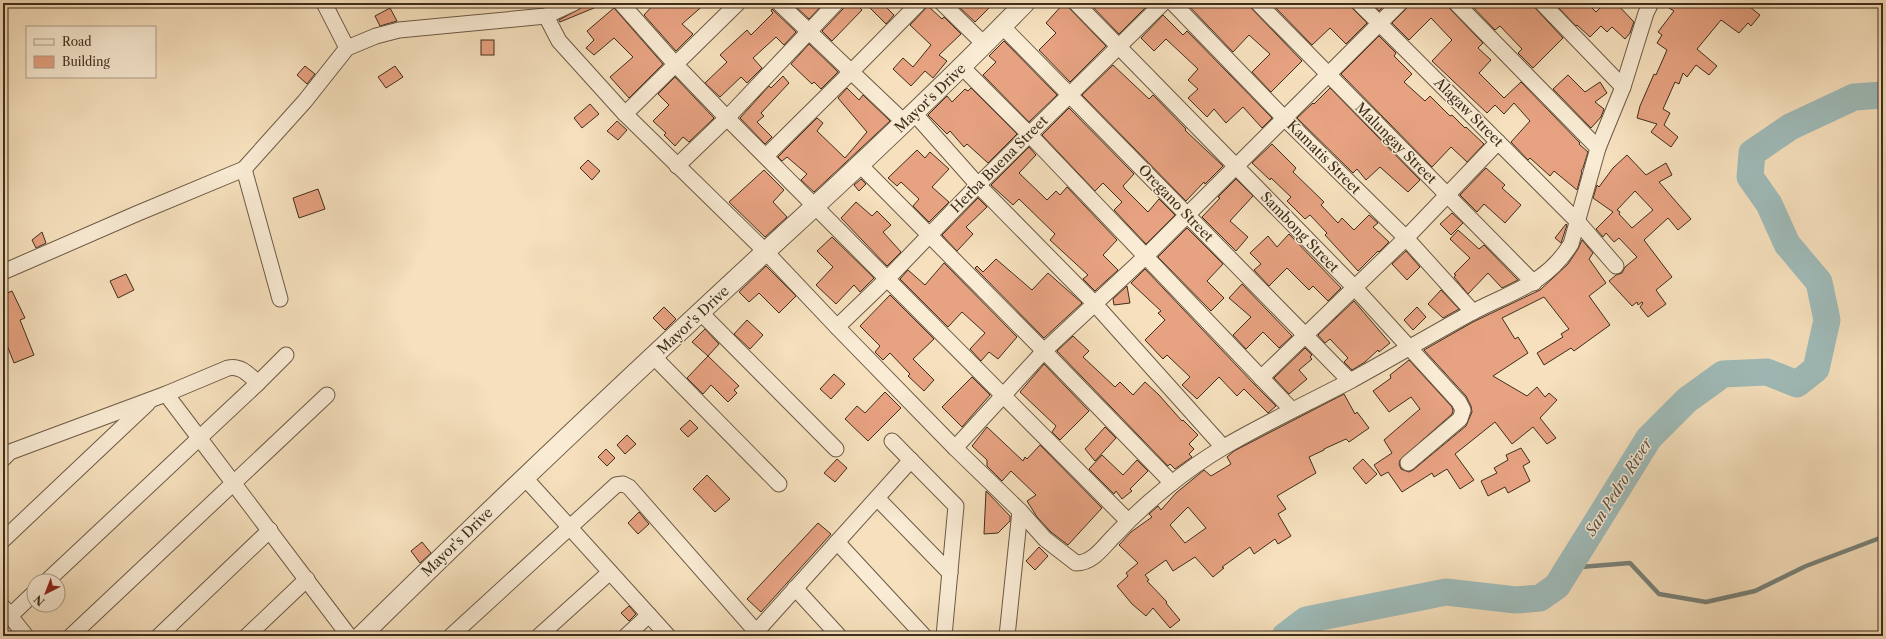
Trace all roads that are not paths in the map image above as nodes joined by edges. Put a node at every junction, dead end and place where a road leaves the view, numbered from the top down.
1 (324, 3) edge
2 (574, 3) edge
3 (621, 3) edge
4 (738, 3) edge
5 (778, 3) edge
6 (836, 3) edge
7 (919, 3) edge
8 (942, 3) edge
9 (1024, 3) edge
10 (1076, 3) edge
11 (1163, 3) edge
12 (1173, 3) edge
13 (1258, 3) edge
14 (1359, 3) edge
15 (1400, 3) edge
16 (1456, 3) edge
17 (1542, 3) edge
18 (1645, 6) edge
19 (546, 16) junction
20 (1379, 23) junction
21 (1002, 26) junction
22 (808, 31) junction
23 (984, 44) junction
24 (1120, 47) junction
25 (348, 48) junction
26 (676, 65) junction
27 (962, 67) junction
28 (851, 72) junction
29 (1328, 74) junction
30 (1624, 86) junction
31 (1070, 96) junction
32 (625, 114) junction
33 (727, 118) junction
34 (909, 118) junction
35 (1284, 118) junction
36 (1029, 134) junction
37 (1498, 142) junction
38 (1598, 148) junction
39 (766, 156) junction
40 (678, 166) junction
41 (860, 166) junction
42 (1236, 166) junction
43 (244, 169) junction
44 (978, 185) junction
45 (1448, 195) junction
46 (816, 207) junction
47 (1187, 214) junction
48 (1578, 222) junction
49 (929, 234) junction
50 (1406, 238) junction
51 (766, 252) junction
52 (1146, 256) junction
53 (1616, 266) dead end
54 (3, 272) edge
55 (888, 278) junction
56 (1534, 282) junction
57 (1354, 287) junction
58 (280, 299) dead end
59 (1094, 303) junction
60 (1473, 312) junction
61 (700, 313) junction
62 (837, 327) junction
63 (1305, 335) junction
64 (1410, 347) junction
65 (1044, 351) junction
66 (286, 355) dead end
67 (654, 357) junction
68 (1261, 378) junction
69 (1350, 381) junction
70 (258, 383) junction
71 (327, 394) dead end
72 (159, 396) junction
73 (1005, 396) junction
74 (1292, 410) junction
75 (200, 438) junction
76 (892, 441) dead end
77 (1223, 447) junction
78 (955, 448) junction
79 (836, 449) dead end
80 (3, 459) edge
81 (911, 460) junction
82 (1408, 463) dead end
83 (525, 478) junction
84 (234, 483) junction
85 (1172, 483) junction
86 (779, 484) dead end
87 (877, 498) junction
88 (1020, 511) junction
89 (1128, 521) junction
90 (569, 526) junction
91 (270, 530) junction
92 (3, 540) edge
93 (837, 542) junction
94 (610, 572) junction
95 (56, 573) edge
96 (950, 573) junction
97 (307, 579) junction
98 (795, 588) junction
99 (26, 598) edge
100 (6, 611) edge
101 (648, 615) junction
102 (758, 634) edge
103 (26, 636) edge
104 (71, 636) edge
105 (159, 636) edge
106 (247, 636) edge
107 (349, 636) edge
108 (361, 636) edge
109 (451, 636) edge
110 (539, 636) edge
111 (626, 636) edge
112 (668, 636) edge
113 (839, 636) edge
114 (924, 636) edge
115 (944, 636) edge
116 (1007, 636) edge

1 - 25 street
2 - 19 street
3 - 26 street
4 - 26 street
5 - 22 street
6 - 22 street
7 - 28 street
8 - 23 street
9 - 21 street, Mayor's Drive
10 - 24 street, Sambong Street
11 - 24 street, Herba Buena Street
12 - 35 street, Kamatis Street
13 - 29 street, Malungay Street
14 - 20 street, Alagaw Street
15 - 20 street
16 - 38 street
17 - 30 street
18 - 30 street
19 - 25 street
19 - 32 street
20 - 29 street
20 - 37 street, Alagaw Street
21 - 23 street, Mayor's Drive
21 - 31 street, Oregano Street
22 - 28 street
22 - 33 street
23 - 27 street, Mayor's Drive
24 - 31 street, Herba Buena Street
24 - 42 street, Sambong Street
25 - 43 street
26 - 32 street
26 - 33 street
27 - 34 street, Mayor's Drive
27 - 36 street
28 - 34 street
28 - 39 street
29 - 35 street
29 - 45 street, Malungay Street
30 - 38 street
31 - 36 street, Herba Buena Street
31 - 47 street, Oregano Street
32 - 40 street
33 - 39 street
33 - 40 street
34 - 41 street, Mayor's Drive
34 - 44 street
35 - 42 street
35 - 50 street, Kamatis Street
36 - 44 street, Herba Buena Street
36 - 52 street
37 - 45 street
37 - 48 street, Alagaw Street
38 - 48 street
39 - 46 street
40 - 51 street
41 - 46 street, Mayor's Drive
41 - 49 street
42 - 47 street
42 - 57 street, Sambong Street
43 - 54 street
43 - 58 street
44 - 49 street, Herba Buena Street
44 - 59 street
45 - 50 street
45 - 56 street, Malungay Street
46 - 51 street, Mayor's Drive
46 - 55 street
47 - 52 street
47 - 63 street, Oregano Street
48 - 53 street, Alagaw Street
48 - 56 street
49 - 55 street, Herba Buena Street
49 - 65 street
50 - 57 street
50 - 60 street, Kamatis Street
51 - 61 street, Mayor's Drive
51 - 62 street
52 - 59 street
52 - 68 street
55 - 62 street, Herba Buena Street
55 - 73 street
56 - 60 street
57 - 63 street
57 - 64 street, Sambong Street
59 - 65 street
59 - 77 street
60 - 64 street
61 - 67 street, Mayor's Drive
61 - 79 street
62 - 78 street
63 - 68 street
63 - 69 street, Oregano Street
64 - 69 street
64 - 82 street, Sambong Street
65 - 73 street
65 - 85 street
66 - 70 street
67 - 83 street, Mayor's Drive
67 - 86 street
68 - 74 street
69 - 74 street
70 - 72 street
70 - 75 street
71 - 84 street
72 - 75 street
72 - 80 street
72 - 92 street
73 - 78 street
73 - 89 street
74 - 77 street
75 - 84 street
75 - 95 street
76 - 81 street
77 - 85 street
78 - 88 street
81 - 87 street
81 - 96 street
83 - 90 street
83 - 108 street, Mayor's Drive
84 - 91 street
84 - 104 street
85 - 89 street
87 - 93 street
87 - 96 street
88 - 89 street
88 - 116 street
90 - 94 street
90 - 102 street
90 - 109 street
91 - 97 street
91 - 105 street
93 - 98 street
93 - 114 street
94 - 101 street
94 - 110 street
96 - 115 street
97 - 106 street
97 - 107 street
98 - 102 street
98 - 113 street
99 - 100 street
100 - 103 street
101 - 111 street
101 - 112 street

